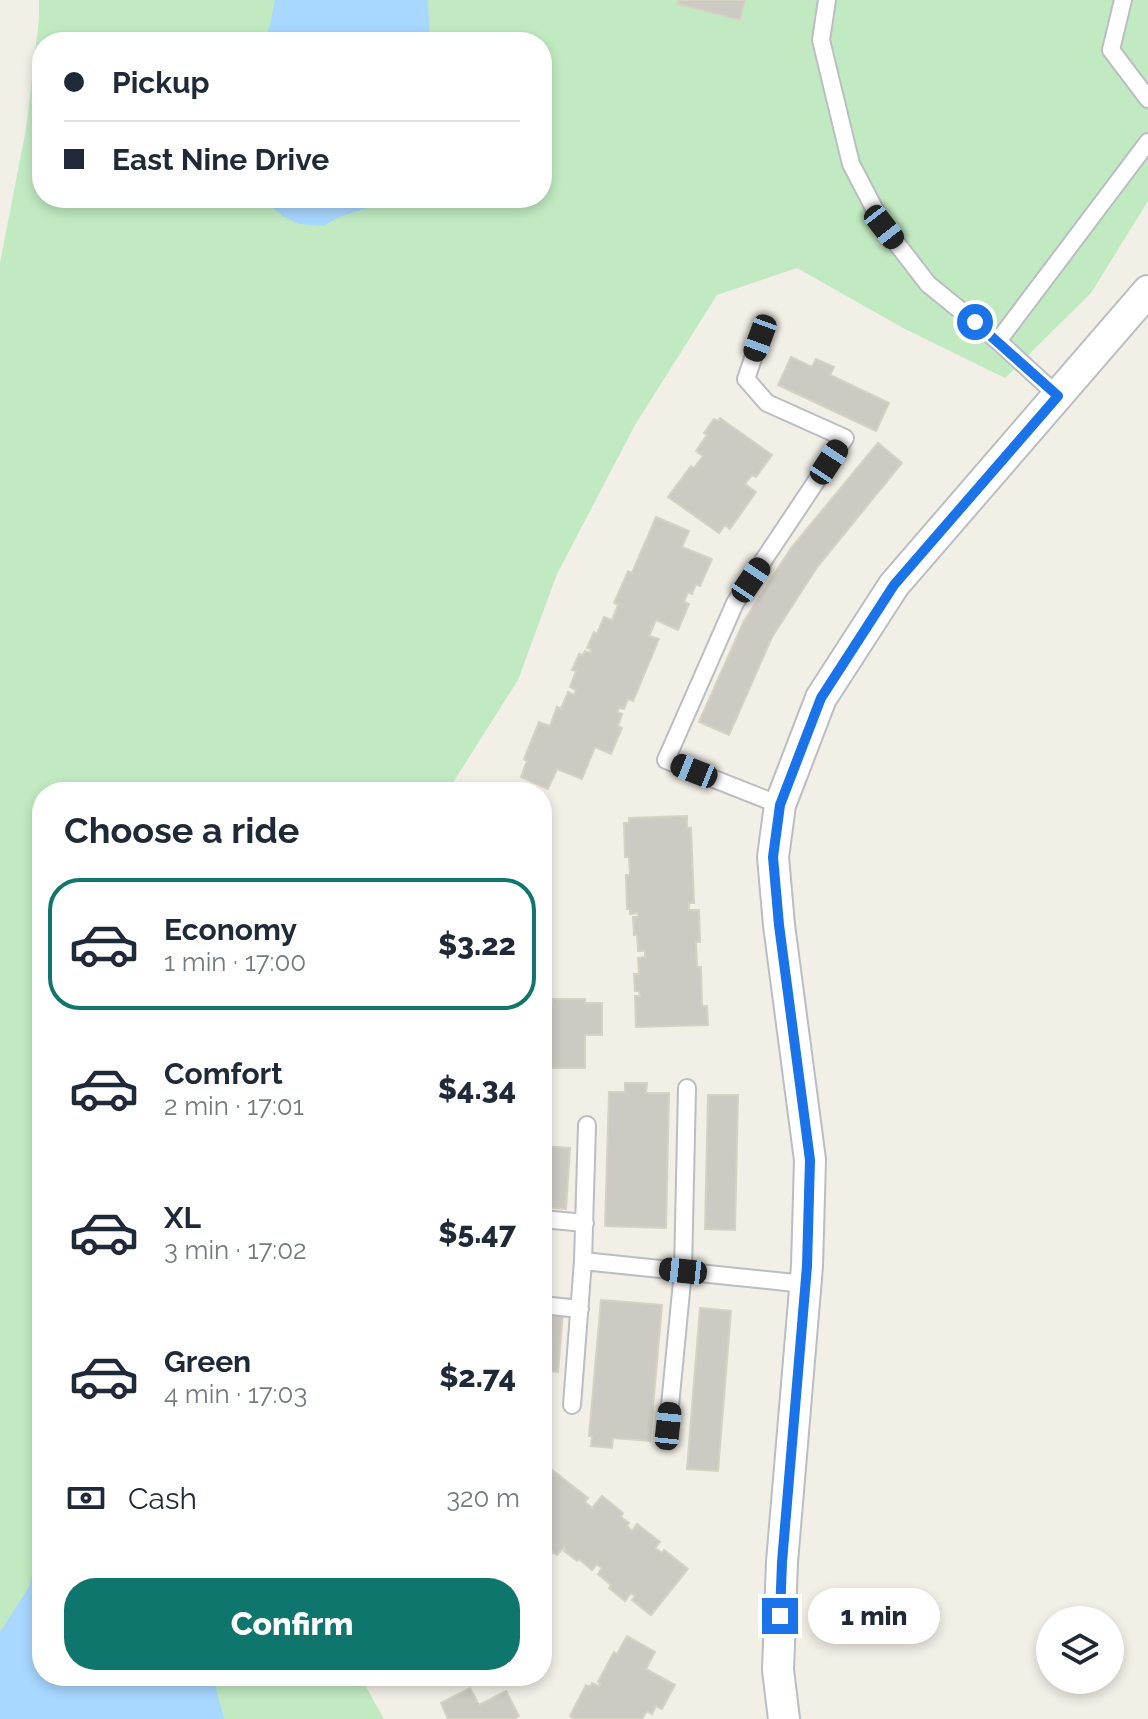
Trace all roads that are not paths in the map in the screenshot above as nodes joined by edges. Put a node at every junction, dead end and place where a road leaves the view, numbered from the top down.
1 (827, 0) edge
2 (1123, 0) edge
3 (1148, 99) edge
4 (1148, 142) edge
5 (1148, 291) edge
6 (760, 338) dead end
7 (998, 341) junction
8 (1058, 396) junction
9 (780, 805) junction
10 (687, 1088) dead end
11 (587, 1125) dead end
12 (552, 1220) edge
13 (585, 1223) junction
14 (583, 1261) junction
15 (683, 1271) junction
16 (805, 1284) junction
17 (552, 1306) edge
18 (580, 1309) junction
19 (572, 1405) dead end
20 (668, 1426) dead end
21 (784, 1719) edge

1 - 7 lane
2 - 3 lane
4 - 7 lane
5 - 8 street
6 - 9 lane
7 - 8 lane
8 - 9 street
9 - 16 street
10 - 15 lane
11 - 13 lane
12 - 13 lane
13 - 14 lane
14 - 15 lane
14 - 18 lane
15 - 16 lane
15 - 20 lane
16 - 21 street
17 - 18 lane
18 - 19 lane

